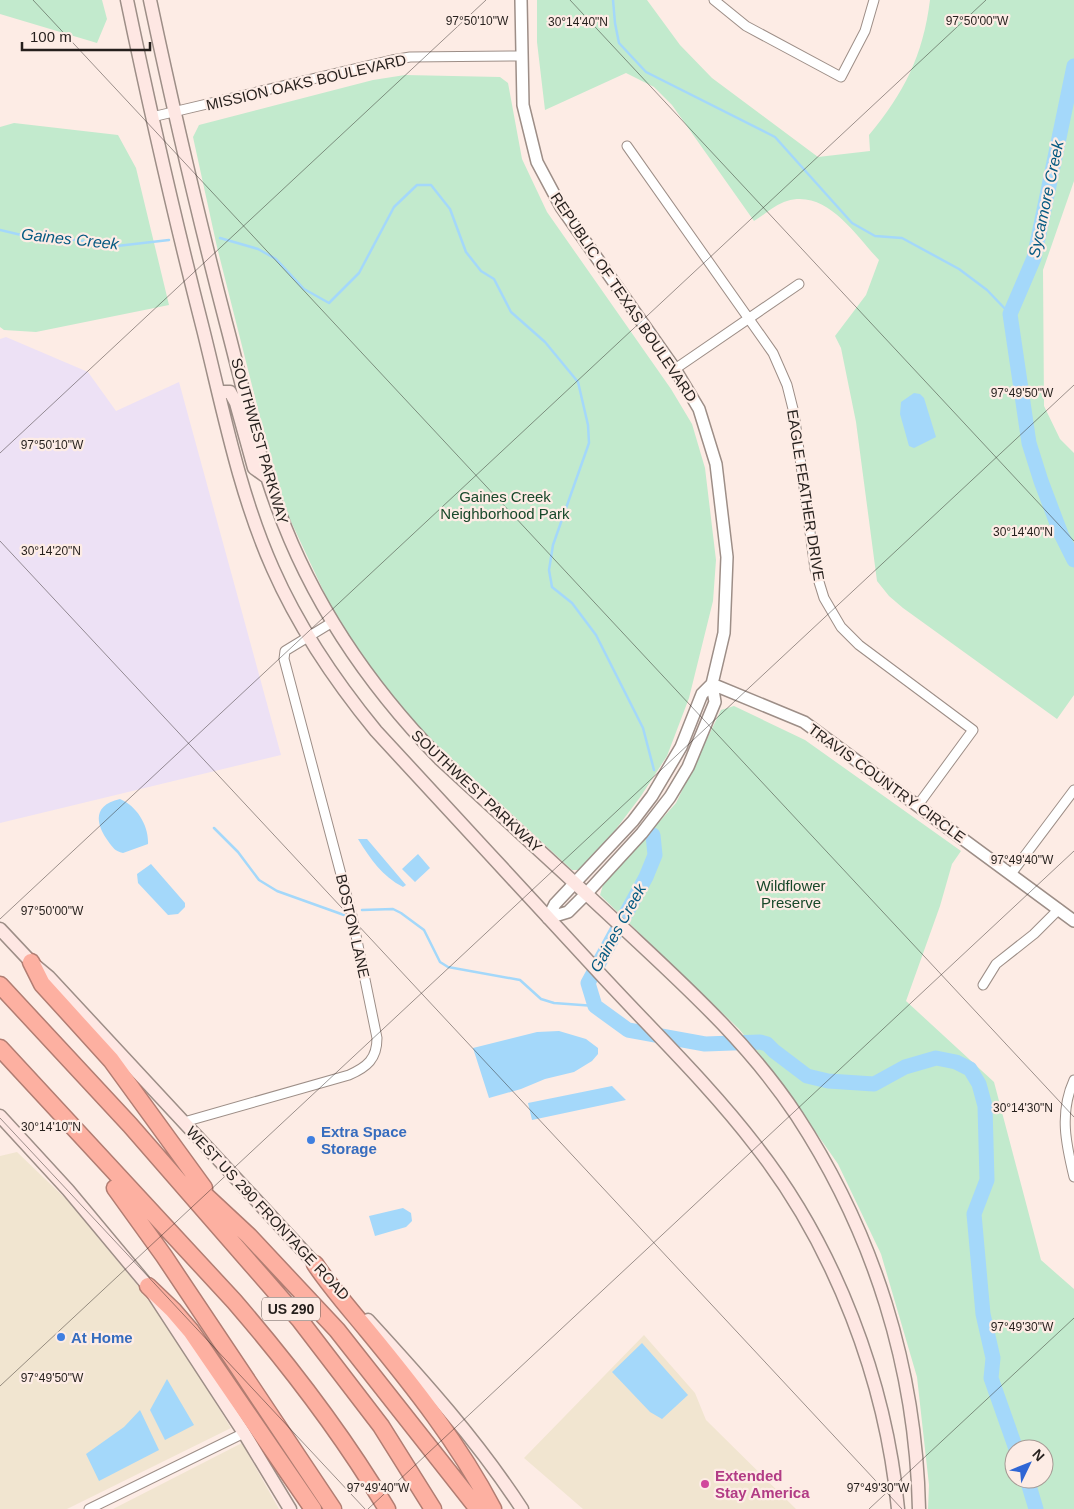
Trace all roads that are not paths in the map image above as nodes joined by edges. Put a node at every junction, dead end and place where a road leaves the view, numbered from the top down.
1 (127, 0) edge
2 (150, 0) edge
3 (521, 0) edge
4 (714, 0) edge
5 (874, 0) edge
6 (521, 56) junction
7 (174, 113) junction
8 (152, 118) junction
9 (627, 146) dead end
10 (799, 284) dead end
11 (748, 319) junction
12 (674, 369) junction
13 (219, 392) junction
14 (268, 478) junction
15 (331, 623) junction
16 (307, 637) junction
17 (712, 684) junction
18 (1074, 790) edge
19 (918, 805) junction
20 (1011, 874) junction
21 (575, 882) junction
22 (586, 894) junction
23 (1059, 909) junction
24 (548, 918) junction
25 (1074, 921) edge
26 (0, 929) edge
27 (31, 962) junction
28 (0, 985) edge
29 (982, 985) dead end
30 (0, 1048) edge
31 (0, 1060) edge
32 (1074, 1080) edge
33 (0, 1116) edge
34 (184, 1122) junction
35 (130, 1125) junction
36 (115, 1174) junction
37 (1074, 1177) edge
38 (121, 1195) junction
39 (221, 1209) junction
40 (315, 1264) junction
41 (148, 1286) junction
42 (244, 1433) junction
43 (89, 1509) edge
44 (290, 1509) edge
45 (313, 1509) edge
46 (333, 1509) edge
47 (387, 1509) edge
48 (433, 1509) edge
49 (478, 1509) edge
50 (493, 1509) edge
51 (522, 1509) edge
52 (898, 1509) edge
53 (919, 1509) edge

1 - 8 main road, SOUTHWEST PARKWAY
2 - 7 main road, SOUTHWEST PARKWAY
3 - 6 street, REPUBLIC OF TEXAS BOULEVARD
4 - 5 street
6 - 7 street, MISSION OAKS BOULEVARD
6 - 12 street, REPUBLIC OF TEXAS BOULEVARD
7 - 8 street, MISSION OAKS BOULEVARD
7 - 14 main road, SOUTHWEST PARKWAY
8 - 13 main road, SOUTHWEST PARKWAY
9 - 11 street, EAGLE FEATHER DRIVE
10 - 11 street
11 - 12 street
11 - 19 street, EAGLE FEATHER DRIVE
12 - 17 street, REPUBLIC OF TEXAS BOULEVARD
13 - 14 main road
13 - 16 main road, SOUTHWEST PARKWAY
14 - 15 main road, SOUTHWEST PARKWAY
15 - 16 street, BOSTON LANE
15 - 21 main road, SOUTHWEST PARKWAY
16 - 24 main road, SOUTHWEST PARKWAY
16 - 34 street, BOSTON LANE
17 - 19 street, TRAVIS COUNTRY CIRCLE
17 - 21 street, REPUBLIC OF TEXAS BOULEVARD
17 - 22 street, REPUBLIC OF TEXAS BOULEVARD
18 - 20 street
19 - 20 street, TRAVIS COUNTRY CIRCLE
20 - 23 street, TRAVIS COUNTRY CIRCLE
21 - 22 main road, SOUTHWEST PARKWAY
21 - 24 street, REPUBLIC OF TEXAS BOULEVARD
22 - 24 street, REPUBLIC OF TEXAS BOULEVARD
22 - 53 main road, SOUTHWEST PARKWAY
23 - 25 street, TRAVIS COUNTRY CIRCLE
23 - 29 street
24 - 52 main road, SOUTHWEST PARKWAY
26 - 27 main road, WEST US 290 FRONTAGE ROAD
27 - 34 main road, WEST US 290 FRONTAGE ROAD
27 - 39 highway
28 - 35 highway, US 290
30 - 36 highway, US 290
31 - 38 highway
32 - 37 street
33 - 41 main road
34 - 40 main road, WEST US 290 FRONTAGE ROAD
35 - 39 highway
35 - 48 highway, US 290
36 - 38 highway
36 - 47 highway, US 290
38 - 46 highway
39 - 49 highway
40 - 50 highway
40 - 51 main road, WEST US 290 FRONTAGE ROAD
41 - 42 main road
41 - 45 highway
42 - 43 street
42 - 44 main road

